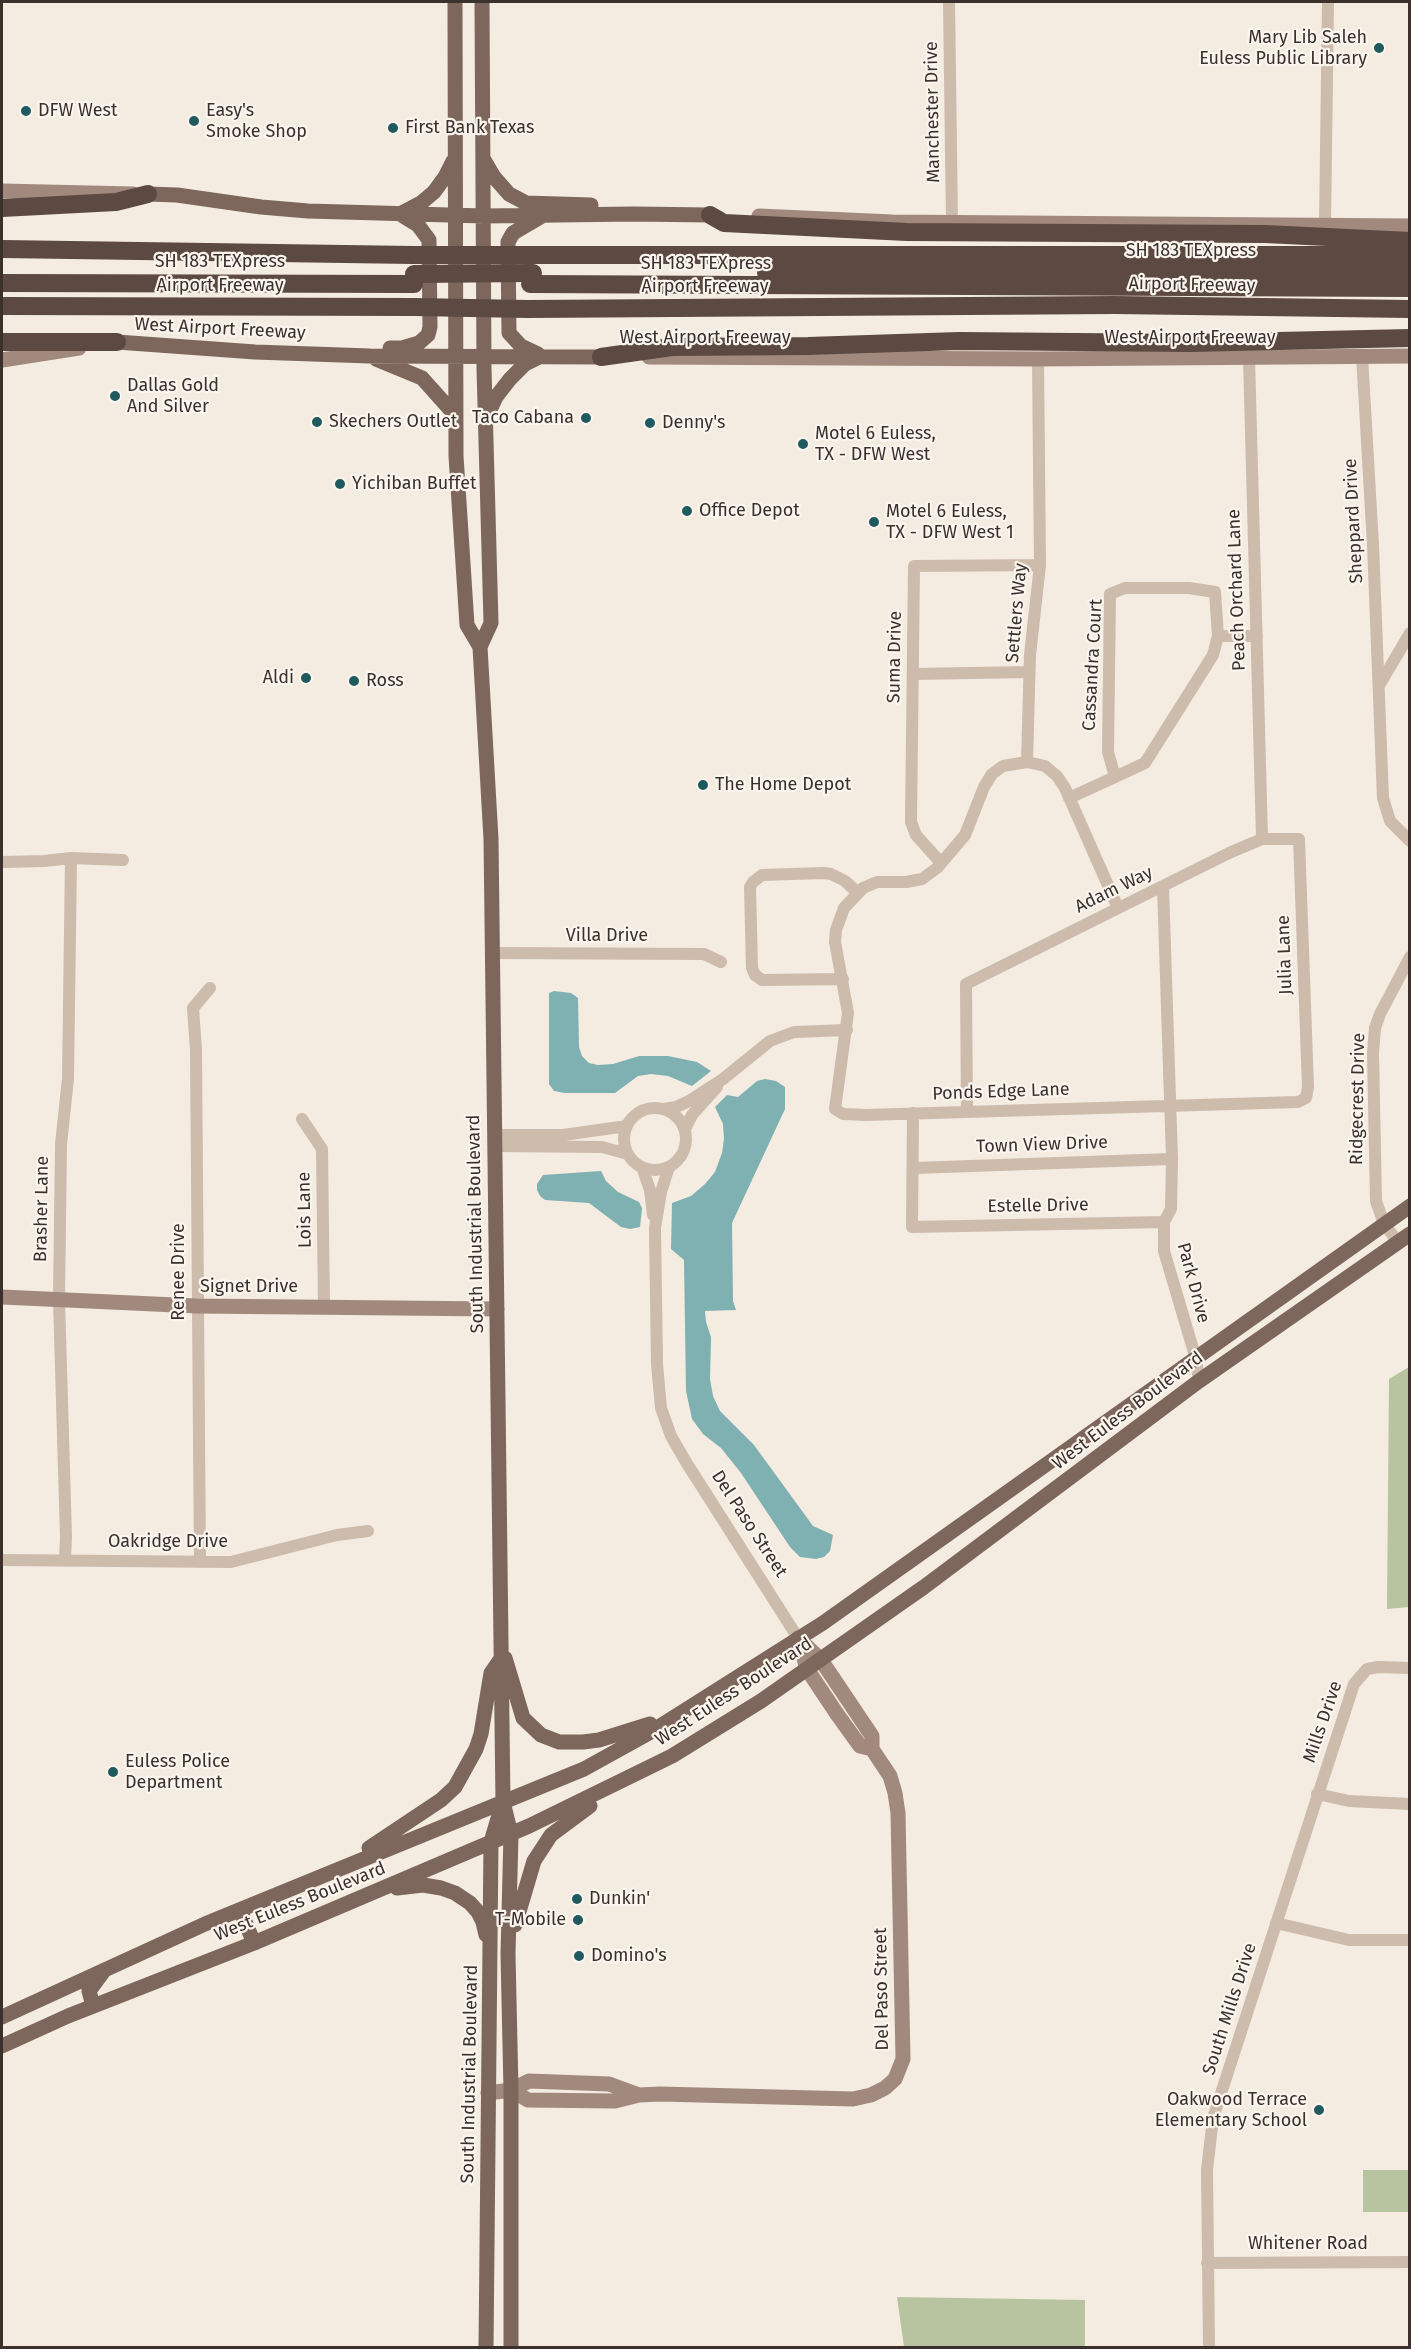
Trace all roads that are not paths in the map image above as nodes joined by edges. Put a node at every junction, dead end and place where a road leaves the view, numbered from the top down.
1 (455, 2) edge
2 (482, 2) edge
3 (950, 2) edge
4 (1328, 2) edge
5 (454, 157) junction
6 (484, 159) junction
7 (2, 191) edge
8 (148, 194) junction
9 (2, 208) edge
10 (399, 214) junction
11 (634, 214) junction
12 (455, 215) junction
13 (545, 215) junction
14 (710, 215) junction
15 (484, 216) junction
16 (952, 223) junction
17 (1325, 225) junction
18 (1410, 226) edge
19 (1410, 241) edge
20 (2, 249) edge
21 (1410, 255) edge
22 (532, 271) junction
23 (1410, 271) edge
24 (2, 273) edge
25 (414, 279) junction
26 (2, 283) edge
27 (1410, 288) edge
28 (2, 306) edge
29 (1410, 309) edge
30 (1410, 338) edge
31 (2, 342) edge
32 (117, 342) junction
33 (362, 356) junction
34 (454, 356) junction
35 (484, 356) junction
36 (541, 356) junction
37 (1362, 356) junction
38 (1410, 356) edge
39 (601, 357) junction
40 (1249, 358) junction
41 (1038, 359) junction
42 (2, 360) edge
43 (456, 416) junction
44 (486, 418) junction
45 (1040, 565) junction
46 (1410, 633) edge
47 (1218, 636) junction
48 (1257, 636) junction
49 (480, 647) junction
50 (1029, 672) junction
51 (913, 674) junction
52 (1380, 685) junction
53 (1027, 762) junction
54 (1115, 777) junction
55 (1070, 798) junction
56 (1262, 839) junction
57 (1410, 841) edge
58 (71, 858) junction
59 (123, 860) dead end
60 (2, 862) edge
61 (941, 864) junction
62 (1163, 886) junction
63 (858, 893) junction
64 (1118, 908) junction
65 (492, 953) junction
66 (1410, 957) edge
67 (721, 962) dead end
68 (843, 979) junction
69 (210, 988) dead end
70 (847, 1030) junction
71 (723, 1079) junction
72 (1298, 1102) joint
73 (1170, 1105) junction
74 (664, 1109) junction
75 (967, 1112) junction
76 (913, 1113) junction
77 (302, 1119) dead end
78 (627, 1126) junction
79 (685, 1129) junction
80 (495, 1141) junction
81 (628, 1154) junction
82 (1172, 1159) junction
83 (642, 1167) junction
84 (669, 1167) junction
85 (914, 1168) junction
86 (1410, 1206) edge
87 (1164, 1222) junction
88 (1384, 1224) junction
89 (655, 1228) junction
90 (1404, 1238) edge
91 (2, 1298) edge
92 (59, 1300) junction
93 (197, 1306) junction
94 (324, 1306) junction
95 (497, 1309) junction
96 (1196, 1359) junction
97 (1198, 1381) junction
98 (368, 1531) dead end
99 (2, 1560) edge
100 (65, 1560) junction
101 (200, 1562) junction
102 (500, 1638) junction
103 (798, 1638) junction
104 (500, 1660) junction
105 (820, 1660) junction
106 (1410, 1668) edge
107 (807, 1669) junction
108 (684, 1711) junction
109 (872, 1749) junction
110 (637, 1774) junction
111 (1317, 1794) junction
112 (503, 1802) junction
113 (1410, 1804) edge
114 (511, 1834) junction
115 (491, 1842) junction
116 (342, 1866) junction
117 (386, 1888) junction
118 (240, 1910) junction
119 (1276, 1923) junction
120 (1410, 1940) edge
121 (254, 1942) junction
122 (508, 1954) junction
123 (491, 1964) junction
124 (105, 1970) junction
125 (93, 2006) junction
126 (2, 2017) edge
127 (2, 2046) edge
128 (511, 2090) junction
129 (488, 2093) junction
130 (1410, 2262) edge
131 (1207, 2263) junction
132 (486, 2322) junction
133 (511, 2322) junction
134 (486, 2348) edge
135 (512, 2348) edge
136 (1209, 2348) edge

1 - 5 main road, South Industrial Boulevard
2 - 6 main road, South Industrial Boulevard
3 - 16 street, Manchester Drive
4 - 17 street
5 - 10 main road
5 - 12 main road, South Industrial Boulevard
6 - 11 main road
6 - 15 main road, South Industrial Boulevard
7 - 8 main road
8 - 9 highway
8 - 10 main road
10 - 12 main road
10 - 33 main road
11 - 13 main road
11 - 14 main road
12 - 15 main road
12 - 34 main road, South Industrial Boulevard
13 - 15 main road
13 - 36 main road
14 - 16 main road
14 - 19 highway
15 - 35 main road, South Industrial Boulevard
16 - 17 main road
17 - 18 main road
20 - 22 highway, Airport Freeway, bridge
21 - 22 highway, Airport Freeway
22 - 23 highway, SH 183 TEXpress
22 - 25 highway, SH 183 TEXpress, bridge
22 - 27 highway, SH 183 TEXpress
24 - 25 highway, SH 183 TEXpress
25 - 26 highway, SH 183 TEXpress
28 - 29 highway, Airport Freeway, bridge
30 - 39 highway
31 - 32 highway
32 - 33 main road, West Airport Freeway
32 - 42 main road, West Airport Freeway
33 - 34 main road, West Airport Freeway
33 - 43 main road
34 - 35 main road, West Airport Freeway
34 - 43 main road, South Industrial Boulevard
35 - 36 main road, West Airport Freeway
35 - 44 main road, South Industrial Boulevard
36 - 39 main road, West Airport Freeway
36 - 44 main road
37 - 38 main road, West Airport Freeway
37 - 40 main road, West Airport Freeway
37 - 52 street, Sheppard Drive
39 - 41 main road, West Airport Freeway
40 - 41 main road, West Airport Freeway
40 - 48 street, Peach Orchard Lane
41 - 45 street, Settlers Way
43 - 49 main road, South Industrial Boulevard
44 - 49 main road, South Industrial Boulevard
45 - 50 street, Settlers Way
45 - 51 street, Suma Drive
46 - 52 street
47 - 48 street
47 - 54 street
47 - 54 street, Cassandra Court
48 - 56 street, Peach Orchard Lane
49 - 65 main road, South Industrial Boulevard
50 - 51 street
50 - 53 street, Settlers Way
51 - 61 street, Suma Drive
52 - 57 street, Sheppard Drive
53 - 55 street
53 - 61 street
54 - 55 street
55 - 64 street
56 - 62 street, Adam Way
56 - 72 street, Julia Lane
58 - 59 street
58 - 60 street
58 - 92 street, Brasher Lane
61 - 63 street
62 - 64 street, Adam Way
62 - 73 street, Park Drive
63 - 68 street
63 - 68 street
64 - 75 street, Adam Way
65 - 67 street, Villa Drive
65 - 80 main road, South Industrial Boulevard
66 - 88 street, Ridgecrest Drive
68 - 70 street
69 - 93 street, Renee Drive
70 - 71 street
70 - 76 street, Ponds Edge Lane
71 - 74 street
71 - 79 street
72 - 73 street, Ponds Edge Lane
73 - 75 street, Ponds Edge Lane
73 - 82 street, Park Drive
74 - 78 street
74 - 79 street
75 - 76 street, Ponds Edge Lane
76 - 85 street
77 - 94 street, Lois Lane
78 - 80 street
78 - 81 street
79 - 84 street
80 - 81 street
80 - 95 main road, South Industrial Boulevard
81 - 83 street
82 - 85 street, Town View Drive
82 - 87 street, Park Drive
83 - 84 street
83 - 89 street
84 - 89 street
85 - 87 street, Estelle Drive
86 - 88 main road, West Euless Boulevard
87 - 96 street, Park Drive
88 - 90 street, Ridgecrest Drive
88 - 96 main road, West Euless Boulevard
89 - 103 street, Del Paso Street
90 - 97 main road, West Euless Boulevard
91 - 92 main road, Signet Drive
92 - 93 main road, Signet Drive
92 - 100 street, Brasher Lane
93 - 94 main road, Signet Drive
93 - 101 street, Renee Drive
94 - 95 main road, Signet Drive
95 - 102 main road, South Industrial Boulevard
96 - 97 street, Park Drive
96 - 103 main road, West Euless Boulevard
97 - 105 main road, West Euless Boulevard
98 - 101 street, Oakridge Drive
99 - 100 street, Oakridge Drive
100 - 101 street, Oakridge Drive
102 - 104 main road, South Industrial Boulevard
102 - 108 main road
103 - 105 main road, Del Paso Street
103 - 107 main road, Del Paso Street
103 - 108 main road, West Euless Boulevard
104 - 112 main road, South Industrial Boulevard
104 - 116 main road
105 - 107 main road, West Euless Boulevard
105 - 109 main road, Del Paso Street
106 - 111 street, Mills Drive
107 - 109 main road, Del Paso Street
107 - 110 main road, West Euless Boulevard
108 - 112 main road, West Euless Boulevard
109 - 128 main road, Del Paso Street
110 - 114 main road, West Euless Boulevard
110 - 122 main road
111 - 113 street
111 - 119 street, South Mills Drive
112 - 114 main road, South Industrial Boulevard
112 - 115 main road, South Industrial Boulevard
112 - 116 main road, West Euless Boulevard
114 - 115 main road, West Euless Boulevard
114 - 122 main road, South Industrial Boulevard
115 - 117 main road, West Euless Boulevard
115 - 123 main road, South Industrial Boulevard
116 - 118 main road, West Euless Boulevard
117 - 121 main road, West Euless Boulevard
117 - 123 main road
118 - 121 main road
118 - 124 main road, West Euless Boulevard
119 - 120 street
119 - 131 street, South Mills Drive
121 - 125 main road, West Euless Boulevard
122 - 128 main road, South Industrial Boulevard
123 - 129 main road, South Industrial Boulevard
124 - 125 main road
124 - 126 main road, West Euless Boulevard
125 - 127 main road, West Euless Boulevard
128 - 129 main road, Del Paso Street
128 - 133 main road, South Industrial Boulevard
129 - 132 main road, South Industrial Boulevard
130 - 131 street, Whitener Road
131 - 136 street, South Mills Drive
132 - 133 main road
132 - 134 main road, South Industrial Boulevard
133 - 135 main road, South Industrial Boulevard

